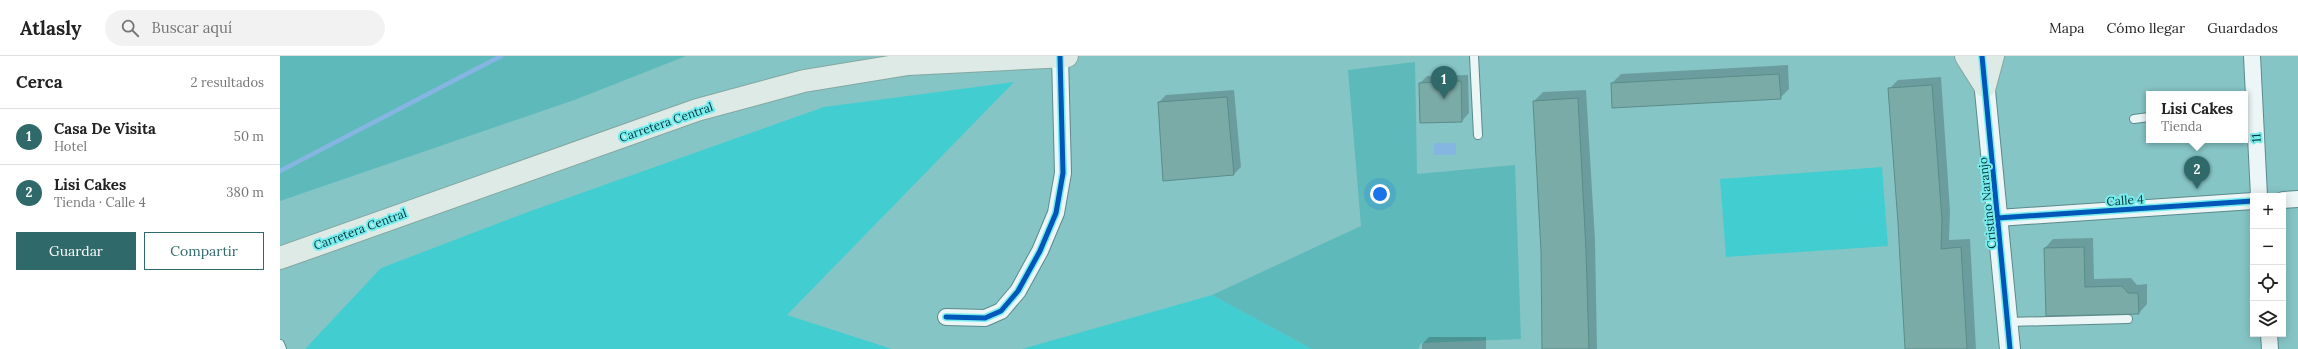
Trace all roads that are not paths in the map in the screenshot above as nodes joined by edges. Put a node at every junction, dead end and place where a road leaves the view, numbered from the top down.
1 (1060, 56) edge
2 (1067, 56) edge
3 (1474, 56) edge
4 (1966, 56) edge
5 (1982, 56) edge
6 (1993, 56) edge
7 (2252, 56) edge
8 (999, 58) edge
9 (908, 60) edge
10 (1985, 86) junction
11 (2250, 108) edge
12 (2146, 117) edge
13 (2134, 119) dead end
14 (1478, 135) dead end
15 (2259, 193) edge
16 (2298, 199) edge
17 (2286, 200) edge
18 (2250, 201) edge
19 (1998, 218) junction
20 (280, 258) edge
21 (946, 317) dead end
22 (2128, 319) dead end
23 (2008, 322) junction
24 (2269, 337) edge
25 (280, 344) edge
26 (282, 349) edge
27 (2010, 349) edge
28 (2270, 349) edge

1 - 2 main road, Carretera Central
1 - 8 main road, Carretera Central
1 - 21 street
3 - 14 lane
4 - 10 main road
5 - 10 street, Cristino Naranjo
6 - 10 main road
7 - 11 street, 11
8 - 9 main road, Carretera Central
9 - 20 main road, Carretera Central
10 - 19 street, Cristino Naranjo
11 - 15 street, 11
12 - 13 lane
16 - 17 street
18 - 19 street, Calle 4
19 - 23 street, Cristino Naranjo
22 - 23 lane
23 - 27 street, Cristino Naranjo
24 - 28 street
25 - 26 lane

